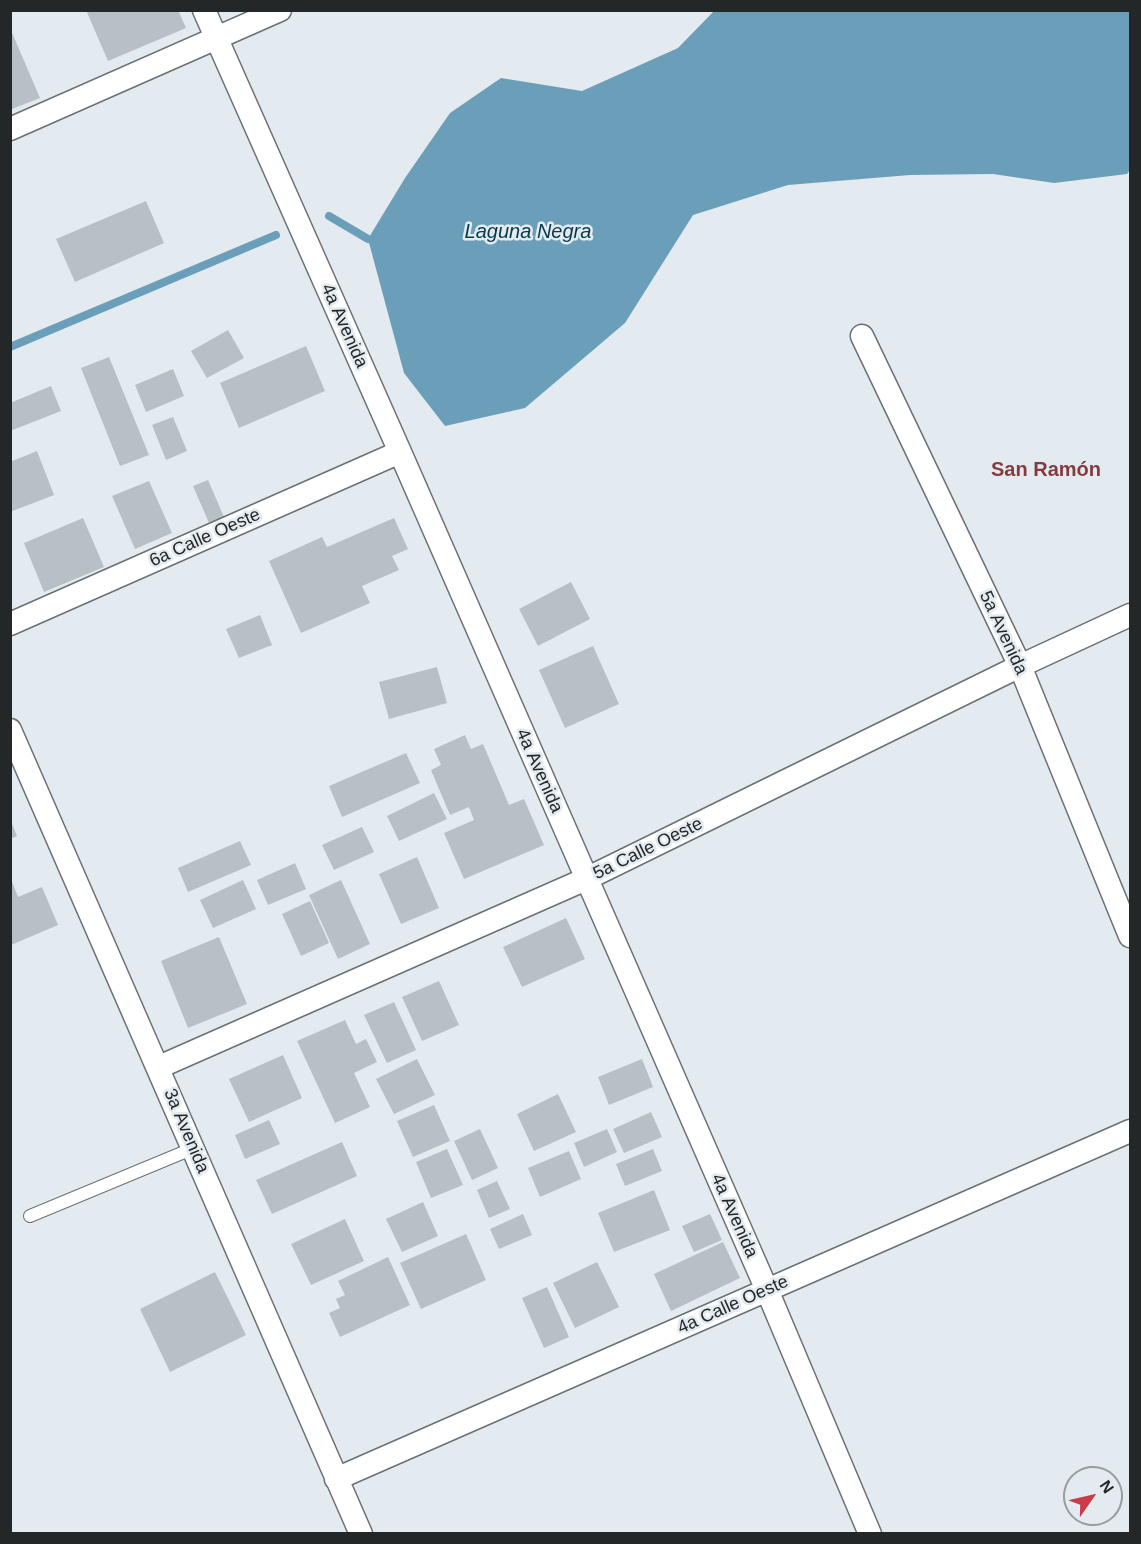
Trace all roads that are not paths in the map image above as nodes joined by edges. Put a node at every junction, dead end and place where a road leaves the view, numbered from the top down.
1 (204, 10) edge
2 (280, 10) edge
3 (216, 39) junction
4 (10, 129) edge
5 (862, 336) dead end
6 (400, 452) junction
7 (1131, 615) edge
8 (10, 624) edge
9 (1020, 666) junction
10 (10, 730) edge
11 (586, 879) junction
12 (1131, 936) edge
13 (159, 1067) junction
14 (1131, 1131) edge
15 (194, 1148) junction
16 (30, 1216) dead end
17 (767, 1290) junction
18 (336, 1479) junction
19 (361, 1533) edge
20 (870, 1533) edge

1 - 3 street, 4a Avenida
2 - 3 street
3 - 4 street
3 - 6 street, 4a Avenida
5 - 9 street, 5a Avenida
6 - 8 street, 6a Calle Oeste
6 - 11 street, 4a Avenida
7 - 9 street, 5a Calle Oeste
9 - 11 street, 5a Calle Oeste
9 - 12 street, 5a Avenida
10 - 13 street, 3a Avenida
11 - 13 street, 5a Calle Oeste
11 - 17 street, 4a Avenida
13 - 15 street, 3a Avenida
14 - 17 street, 4a Calle Oeste
15 - 16 lane
15 - 18 street, 3a Avenida
17 - 18 street, 4a Calle Oeste
17 - 20 street, 4a Avenida
18 - 19 street, 3a Avenida

